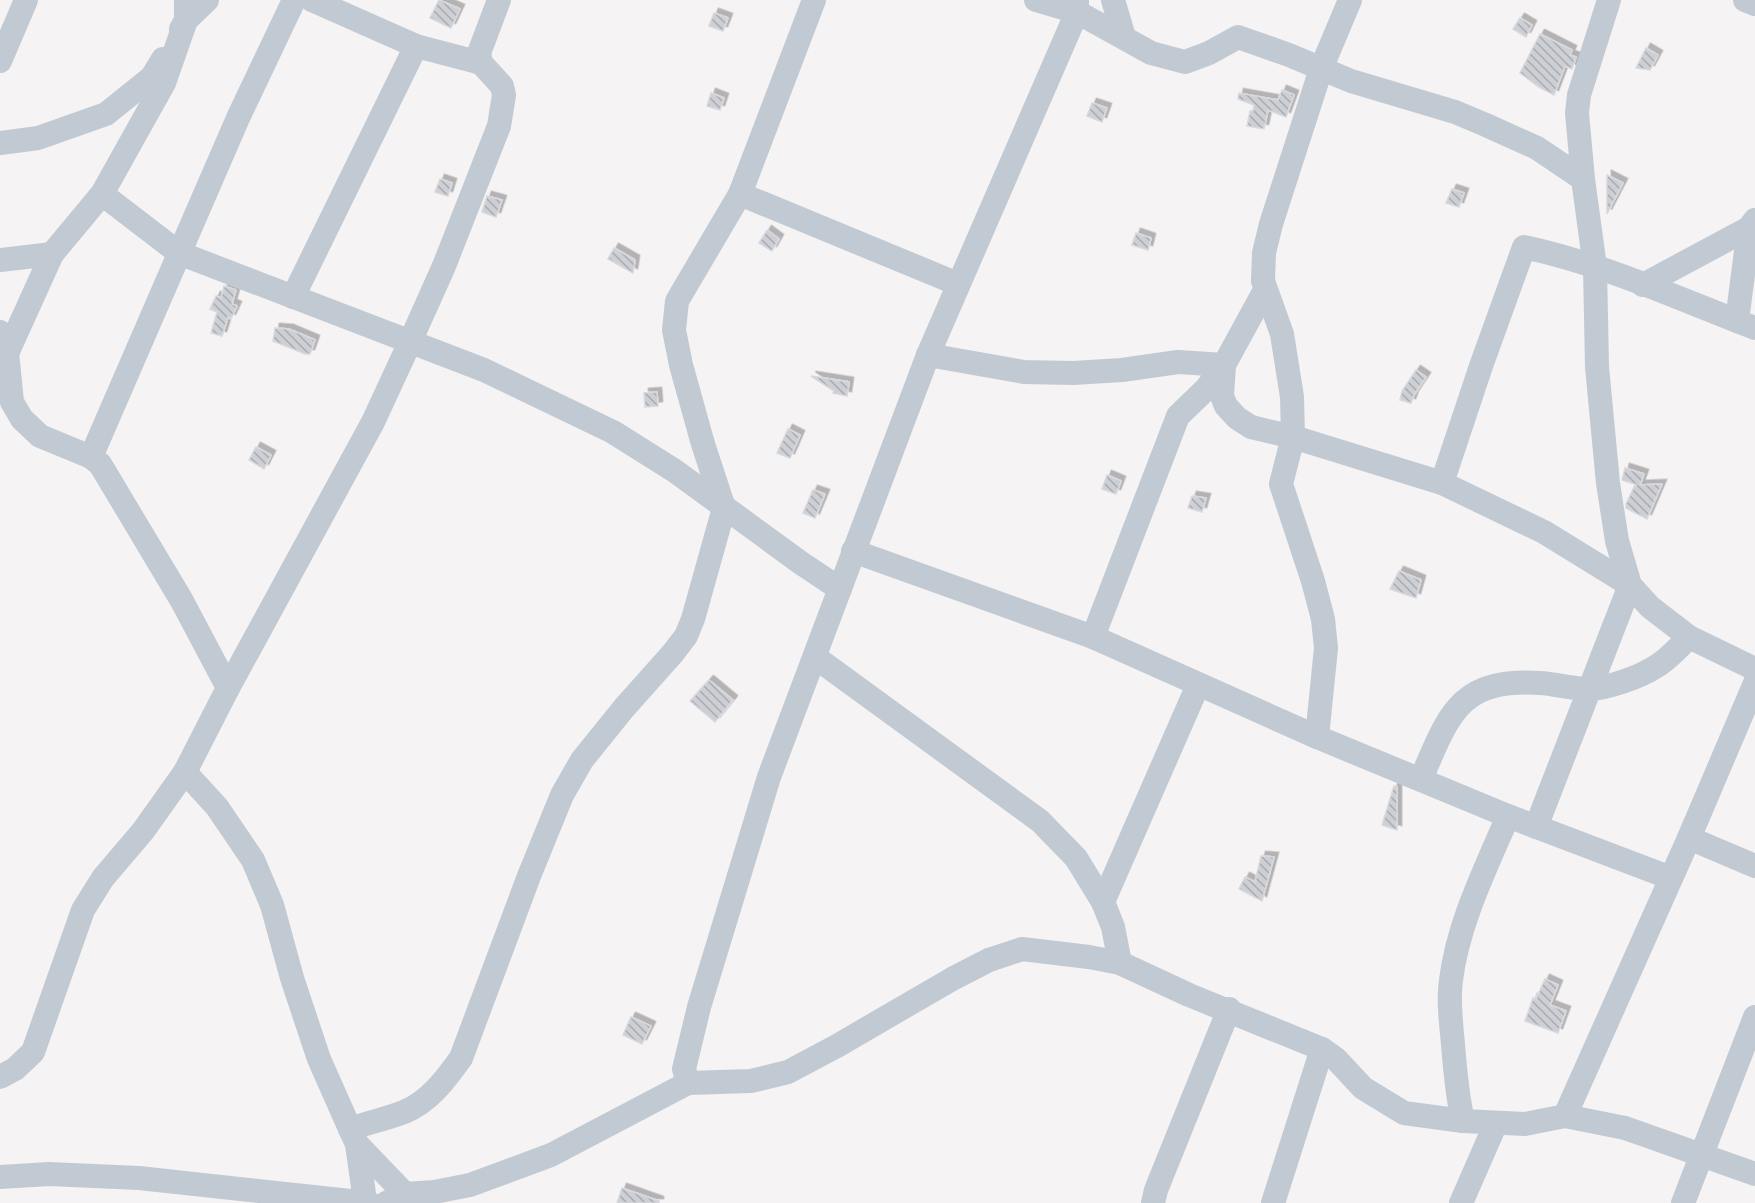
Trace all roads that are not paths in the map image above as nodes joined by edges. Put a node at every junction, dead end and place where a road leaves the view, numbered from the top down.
1 (26, 0) edge
2 (207, 0) edge
3 (294, 0) edge
4 (312, 0) edge
5 (499, 0) edge
6 (814, 0) edge
7 (1036, 0) edge
8 (1113, 0) edge
9 (1350, 0) edge
10 (1609, 0) edge
11 (1745, 0) edge
12 (1755, 4) edge
13 (1077, 6) edge
14 (186, 10) edge
15 (1124, 37) junction
16 (416, 45) junction
17 (0, 61) edge
18 (481, 63) junction
19 (1321, 69) junction
20 (0, 143) edge
21 (1583, 178) junction
22 (740, 194) junction
23 (102, 195) junction
24 (1752, 224) edge
25 (179, 253) junction
26 (52, 254) junction
27 (0, 260) edge
28 (1595, 267) junction
29 (958, 284) junction
30 (1643, 285) junction
31 (1265, 290) junction
32 (293, 297) junction
33 (1746, 324) edge
34 (410, 342) junction
35 (2, 352) edge
36 (928, 355) junction
37 (1224, 365) junction
38 (1293, 437) junction
39 (91, 457) junction
40 (1442, 483) junction
41 (724, 508) junction
42 (853, 551) junction
43 (1630, 585) junction
44 (840, 589) junction
45 (1093, 637) junction
46 (1689, 637) junction
47 (815, 657) junction
48 (1755, 669) edge
49 (1755, 683) edge
50 (1198, 685) junction
51 (228, 688) junction
52 (1591, 689) junction
53 (1317, 737) junction
54 (185, 772) junction
55 (1421, 779) junction
56 (1508, 816) junction
57 (1536, 827) junction
58 (1689, 838) junction
59 (1755, 866) edge
60 (1671, 878) junction
61 (1103, 902) junction
62 (1120, 963) junction
63 (1229, 1009) junction
64 (1755, 1017) edge
65 (1322, 1049) junction
66 (0, 1077) edge
67 (688, 1083) junction
68 (1565, 1116) junction
69 (1462, 1121) junction
70 (1496, 1123) junction
71 (353, 1136) junction
72 (1701, 1156) junction
73 (1755, 1174) edge
74 (0, 1177) edge
75 (381, 1200) edge
76 (1153, 1203) edge
77 (1273, 1203) edge
78 (1461, 1203) edge
79 (1683, 1203) edge

1 - 17 street
2 - 14 street
3 - 25 street
4 - 16 street
5 - 18 street
6 - 22 street
7 - 13 street
8 - 15 street
9 - 19 street
10 - 21 street
11 - 12 street
13 - 15 street
13 - 29 street
14 - 20 street
14 - 23 street
15 - 19 street
16 - 18 street
16 - 32 street
18 - 34 street
19 - 21 street
19 - 31 street
21 - 28 street
22 - 29 street
22 - 41 street
23 - 25 street
23 - 26 street
24 - 30 street
24 - 33 street
25 - 32 street
25 - 39 street
26 - 27 street
26 - 35 street
28 - 30 street
28 - 40 street
28 - 43 street
29 - 36 street
30 - 33 street
31 - 37 street
31 - 38 street
32 - 34 street
34 - 41 street
34 - 51 street
35 - 39 street
36 - 37 street
36 - 42 street
37 - 38 street
37 - 45 street
38 - 40 street
38 - 53 street
39 - 51 street
40 - 43 street
41 - 44 street
41 - 71 street
42 - 44 street
42 - 45 street
43 - 46 street
43 - 52 street
44 - 47 street
45 - 50 street
46 - 48 street
46 - 52 street
47 - 61 street
47 - 67 street
49 - 58 street
50 - 53 street
50 - 61 street
51 - 54 street
52 - 55 street
52 - 57 street
53 - 55 street
54 - 66 street
54 - 71 street
55 - 56 street
56 - 57 street
56 - 69 street
57 - 60 street
58 - 59 street
58 - 60 street
60 - 68 street
61 - 62 street
62 - 63 street
62 - 67 street
63 - 65 street
63 - 76 street
64 - 72 street
65 - 69 street
65 - 77 street
67 - 75 street
68 - 70 street
68 - 72 street
69 - 70 street
70 - 78 street
71 - 75 street
71 - 75 street
72 - 73 street
72 - 79 street
74 - 75 street

